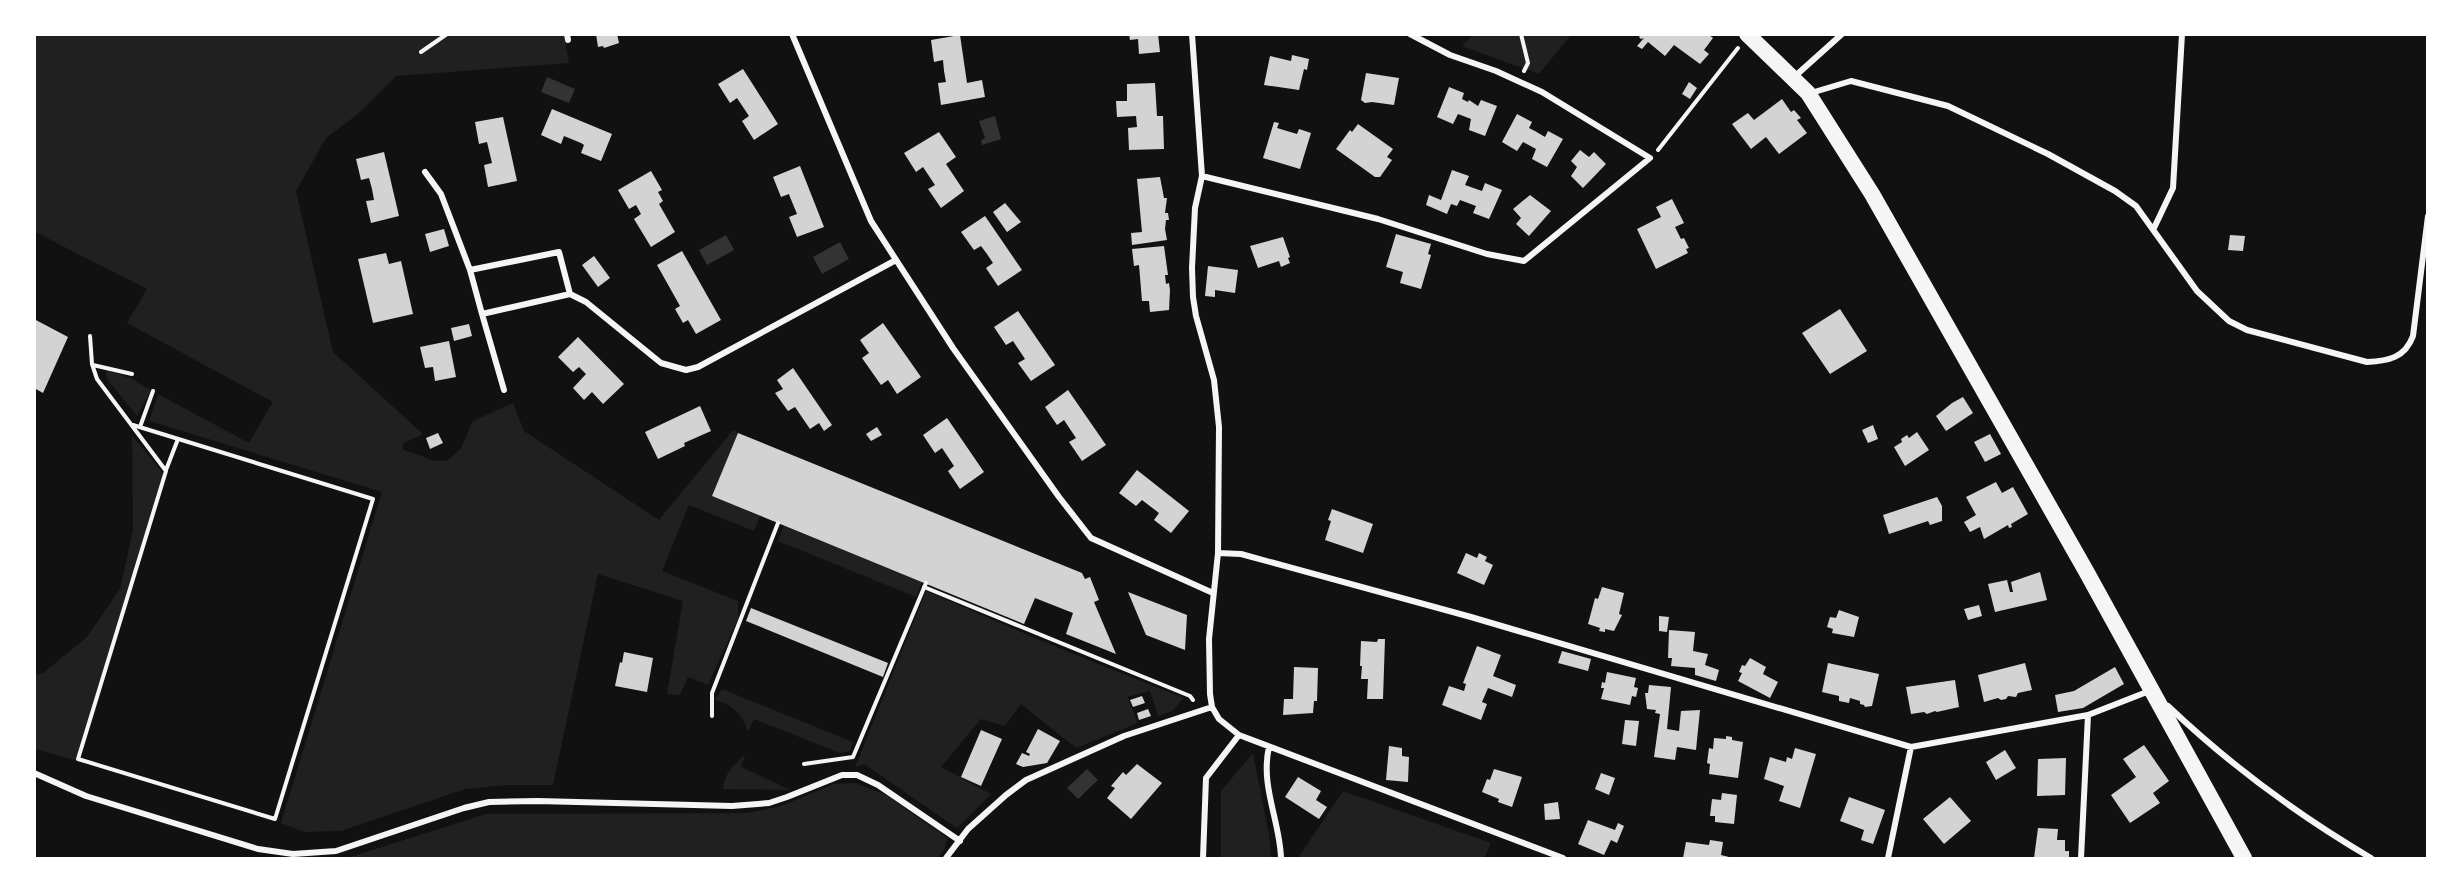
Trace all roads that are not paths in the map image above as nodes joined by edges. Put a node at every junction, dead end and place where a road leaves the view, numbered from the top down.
1 (792, 34) edge
2 (1191, 34) edge
3 (1410, 34) edge
4 (1842, 34) edge
5 (2182, 34) edge
6 (1748, 35) edge
7 (1793, 78) junction
8 (1808, 93) junction
9 (425, 172) dead end
10 (1202, 176) junction
11 (2427, 216) edge
12 (2154, 228) junction
13 (896, 260) junction
14 (2421, 261) junction
15 (2427, 267) edge
16 (470, 270) junction
17 (570, 294) junction
18 (482, 314) junction
19 (504, 390) dead end
20 (1218, 553) junction
21 (1213, 593) junction
22 (2158, 696) junction
23 (1212, 707) junction
24 (2088, 715) junction
25 (1239, 735) junction
26 (1269, 747) junction
27 (1911, 747) junction
28 (34, 773) edge
29 (960, 841) junction
30 (946, 858) edge
31 (1203, 858) edge
32 (1281, 858) edge
33 (1563, 858) edge
34 (1888, 858) edge
35 (2081, 858) edge
36 (2244, 858) edge
37 (2371, 858) edge

1 - 13 street
2 - 10 street
3 - 10 street
4 - 7 street
5 - 12 street
6 - 7 highway
7 - 8 highway
8 - 12 street
8 - 22 highway
9 - 16 street
10 - 20 street
11 - 14 street
12 - 14 street
13 - 17 street
13 - 21 street
14 - 15 street
16 - 17 street
16 - 18 street
17 - 18 street
18 - 19 street
20 - 21 street
20 - 27 street
21 - 23 street
22 - 24 street
22 - 36 highway
22 - 37 street
23 - 25 street
23 - 29 street
24 - 27 street
24 - 35 street
25 - 26 street
25 - 31 street
26 - 32 street
26 - 33 street
27 - 34 street
28 - 29 street
29 - 30 street

